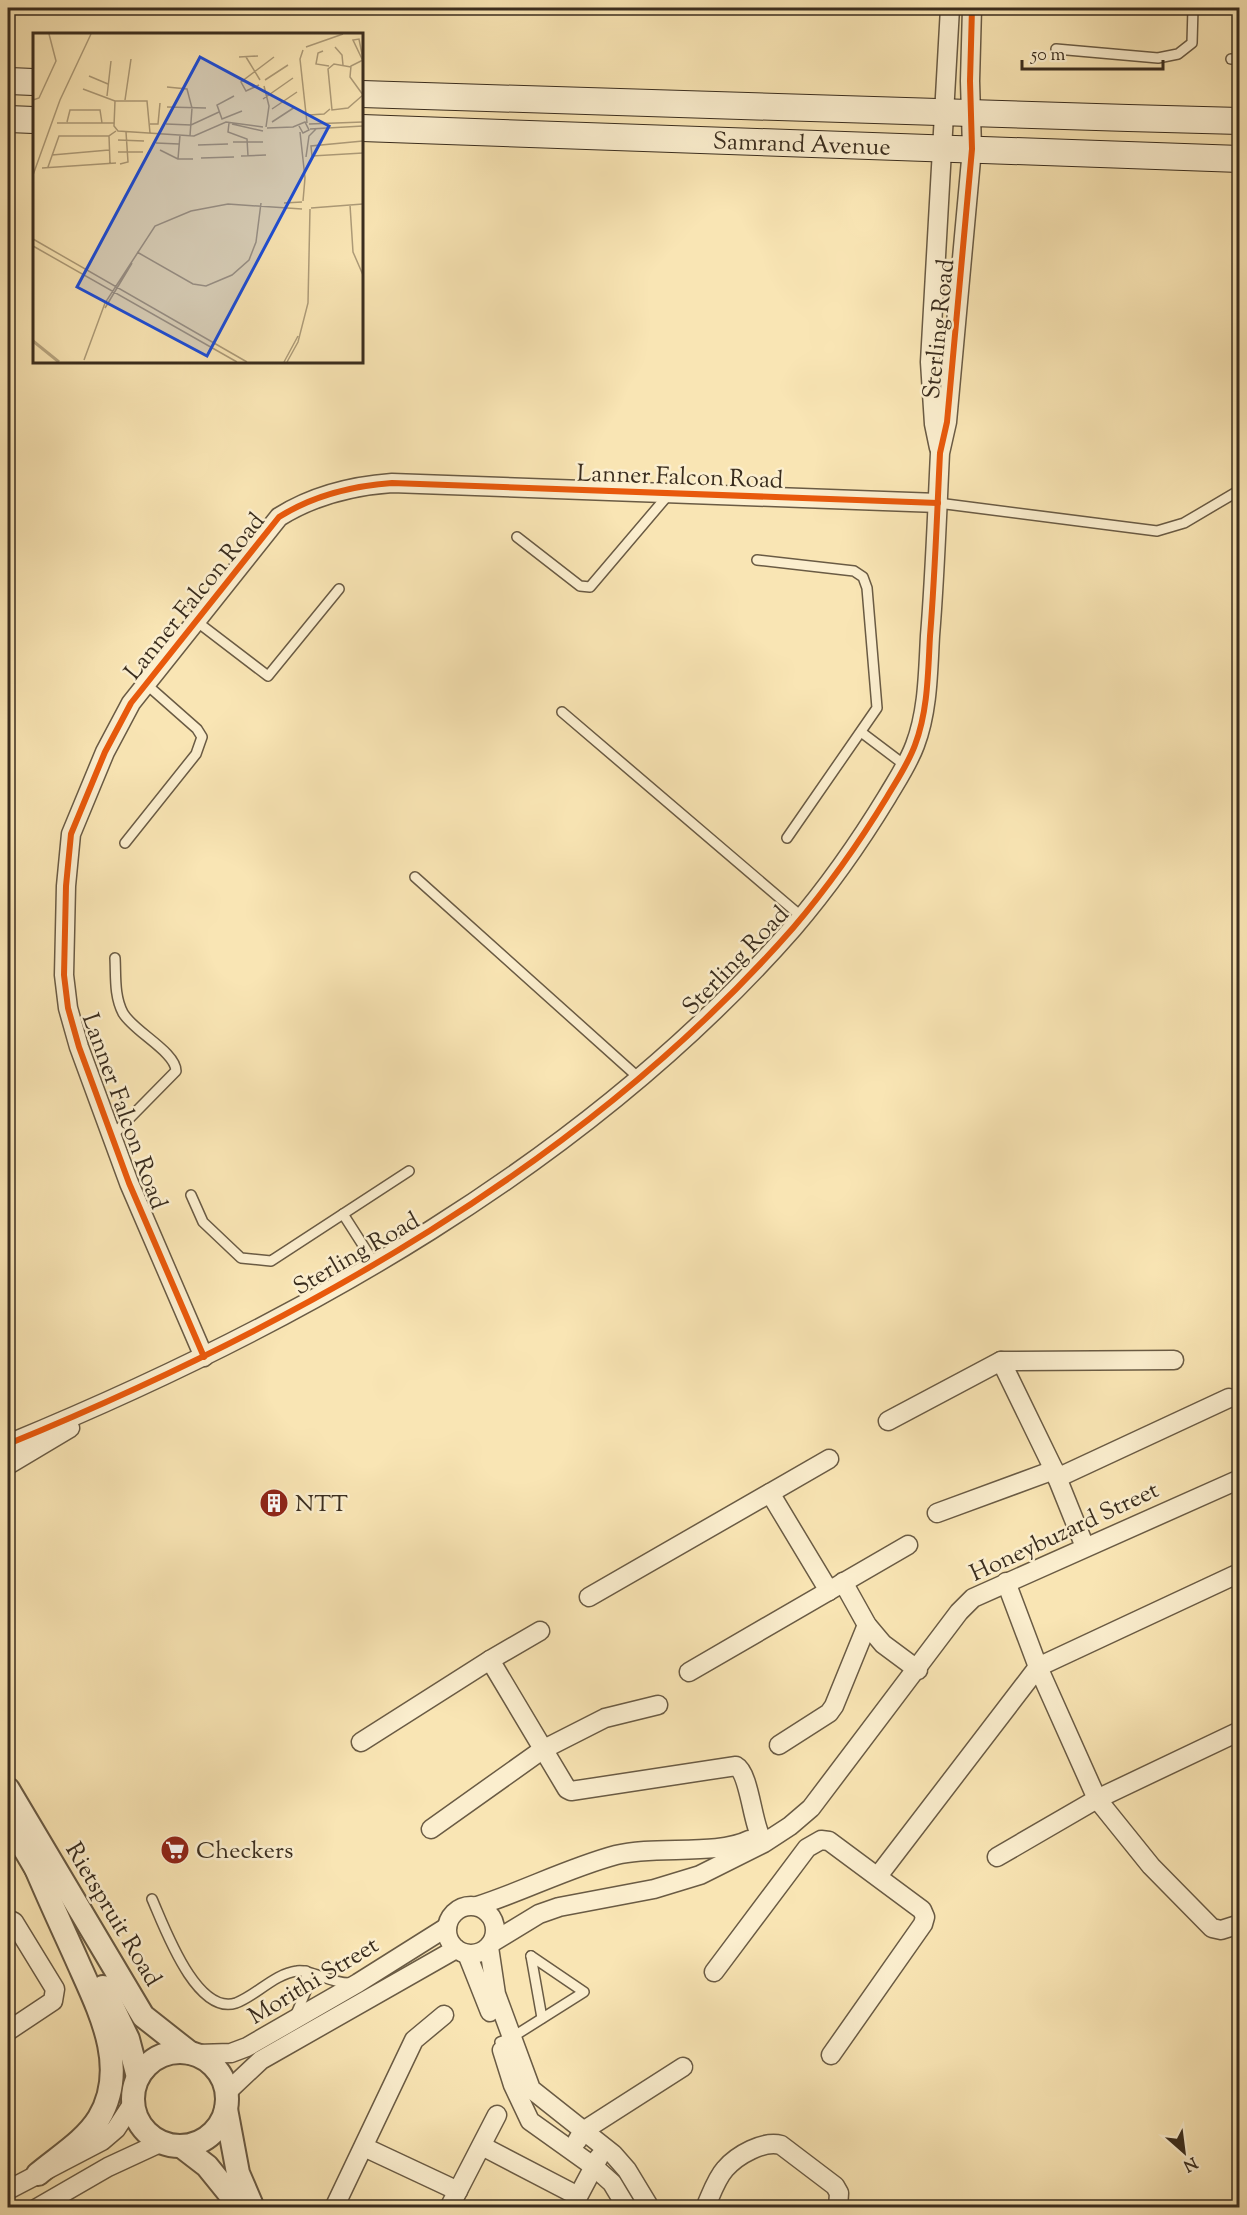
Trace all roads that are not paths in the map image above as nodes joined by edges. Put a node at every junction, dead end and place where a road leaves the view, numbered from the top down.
1 (950, 8) edge
2 (972, 8) edge
3 (1193, 8) edge
4 (1056, 49) dead end
5 (8, 81) edge
6 (33, 82) edge
7 (363, 94) edge
8 (944, 114) junction
9 (971, 115) junction
10 (8, 119) edge
11 (33, 120) edge
12 (1239, 121) edge
13 (363, 128) edge
14 (940, 148) junction
15 (972, 149) junction
16 (1239, 159) edge
17 (940, 453) junction
18 (1239, 490) edge
19 (669, 494) junction
20 (938, 503) junction
21 (517, 537) dead end
22 (756, 560) dead end
23 (339, 589) dead end
24 (196, 621) junction
25 (146, 684) junction
26 (562, 712) dead end
27 (861, 732) junction
28 (906, 766) junction
29 (787, 838) dead end
30 (125, 843) dead end
31 (415, 877) dead end
32 (802, 917) junction
33 (115, 958) dead end
34 (639, 1078) junction
35 (112, 1136) junction
36 (410, 1171) dead end
37 (191, 1195) dead end
38 (343, 1214) junction
39 (375, 1264) junction
40 (204, 1357) junction
41 (1174, 1360) dead end
42 (1001, 1361) junction
43 (125, 1395) junction
44 (1229, 1398) dead end
45 (888, 1421) dead end
46 (8, 1444) edge
47 (829, 1459) dead end
48 (8, 1465) edge
49 (1055, 1474) junction
50 (1239, 1479) edge
51 (770, 1493) junction
52 (937, 1513) dead end
53 (908, 1545) dead end
54 (1085, 1546) junction
55 (1235, 1575) dead end
56 (1006, 1582) junction
57 (836, 1587) junction
58 (589, 1598) dead end
59 (867, 1625) junction
60 (540, 1631) dead end
61 (490, 1660) junction
62 (1038, 1667) junction
63 (918, 1670) junction
64 (689, 1672) dead end
65 (658, 1705) dead end
66 (1239, 1731) edge
67 (361, 1742) dead end
68 (779, 1745) dead end
69 (543, 1750) junction
70 (840, 1766) junction
71 (8, 1789) edge
72 (1098, 1799) junction
73 (8, 1821) edge
74 (431, 1829) dead end
75 (760, 1835) junction
76 (997, 1857) dead end
77 (34, 1866) junction
78 (878, 1876) junction
79 (152, 1899) dead end
80 (477, 1906) junction
81 (8, 1919) edge
82 (1239, 1924) edge
83 (447, 1927) junction
84 (491, 1944) junction
85 (462, 1951) junction
86 (306, 1971) junction
87 (714, 1972) dead end
88 (358, 1983) junction
89 (444, 2015) dead end
90 (542, 2019) junction
91 (290, 2024) junction
92 (8, 2031) edge
93 (506, 2040) junction
94 (194, 2054) junction
95 (831, 2055) dead end
96 (683, 2067) dead end
97 (138, 2077) junction
98 (227, 2100) junction
99 (133, 2103) junction
100 (497, 2115) dead end
101 (583, 2131) junction
102 (171, 2144) junction
103 (482, 2146) junction
104 (364, 2147) junction
105 (604, 2147) junction
106 (570, 2151) junction
107 (593, 2166) junction
108 (38, 2174) junction
109 (8, 2190) edge
110 (458, 2191) junction
111 (575, 2202) edge
112 (37, 2208) edge
113 (241, 2208) edge
114 (253, 2208) edge
115 (334, 2208) edge
116 (449, 2208) edge
117 (627, 2208) edge
118 (650, 2208) edge
119 (705, 2208) edge
120 (838, 2208) edge

1 - 8 street, Sterling Road
2 - 9 street, Sterling Road
3 - 4 lane
5 - 6 main road
7 - 8 main road, Samrand Avenue
8 - 9 main road, Samrand Avenue
8 - 14 street, Sterling Road
9 - 12 main road, Samrand Avenue
9 - 15 street, Sterling Road
10 - 11 main road
13 - 14 main road, Samrand Avenue
14 - 15 main road, Samrand Avenue
14 - 17 street, Sterling Road
15 - 16 main road, Samrand Avenue
15 - 17 street, Sterling Road
17 - 20 street, Sterling Road
18 - 20 lane
19 - 20 street, Lanner Falcon Road
19 - 21 lane
19 - 24 street, Lanner Falcon Road
20 - 28 street, Sterling Road
22 - 27 lane
23 - 24 lane
24 - 25 street, Lanner Falcon Road
25 - 30 lane
25 - 35 street, Lanner Falcon Road
26 - 32 lane
27 - 28 lane
27 - 29 lane
28 - 32 street, Sterling Road
31 - 34 lane
32 - 34 street, Sterling Road
33 - 35 lane
34 - 39 street, Sterling Road
35 - 40 street, Lanner Falcon Road
36 - 38 lane
37 - 38 lane
38 - 39 lane
39 - 40 street, Sterling Road
40 - 43 street, Sterling Road
41 - 42 street
42 - 45 street
42 - 49 street
43 - 46 street, Sterling Road
43 - 48 street, Sterling Road
44 - 49 street
47 - 51 street
49 - 52 street
49 - 54 street
50 - 54 street, Honeybuzard Street
51 - 57 street
51 - 58 street
53 - 57 street
54 - 56 street, Honeybuzard Street
55 - 62 street
56 - 62 street
56 - 63 street, Honeybuzard Street
57 - 59 street
57 - 64 street
59 - 63 street
59 - 68 street
60 - 61 street
61 - 67 street
61 - 69 street
62 - 72 street
62 - 78 street
63 - 70 street, Honeybuzard Street
65 - 69 street
66 - 72 street
69 - 74 street
69 - 75 street
70 - 75 street, Honeybuzard Street
70 - 84 street, Honeybuzard Street
71 - 94 street, Rietspruit Road
72 - 76 street
72 - 82 street
73 - 77 street, Rietspruit Road
75 - 80 street, Honeybuzard Street
77 - 97 street, Rietspruit Road
77 - 108 street
78 - 87 street
78 - 95 street
79 - 86 lane
80 - 83 street, Morithi Street
80 - 84 street
81 - 92 street
83 - 85 street
83 - 88 street, Morithi Street
84 - 85 street, Morithi Street
84 - 93 street
85 - 93 street
85 - 98 street, Morithi Street
86 - 88 lane
86 - 91 lane
88 - 91 street, Morithi Street
89 - 104 street
90 - 90 lane
90 - 93 lane
91 - 94 street, Morithi Street
93 - 101 street
93 - 106 street
94 - 97 street
94 - 98 street
96 - 101 street
97 - 99 street
98 - 102 street
98 - 114 street
99 - 102 street
99 - 108 street
100 - 103 street
101 - 105 street
101 - 106 street
102 - 112 street
102 - 113 street
103 - 110 street
103 - 111 street
104 - 110 street
104 - 115 street
105 - 107 street
105 - 118 street
106 - 107 street
107 - 111 street
107 - 117 street
108 - 109 street
110 - 116 street
119 - 120 street

